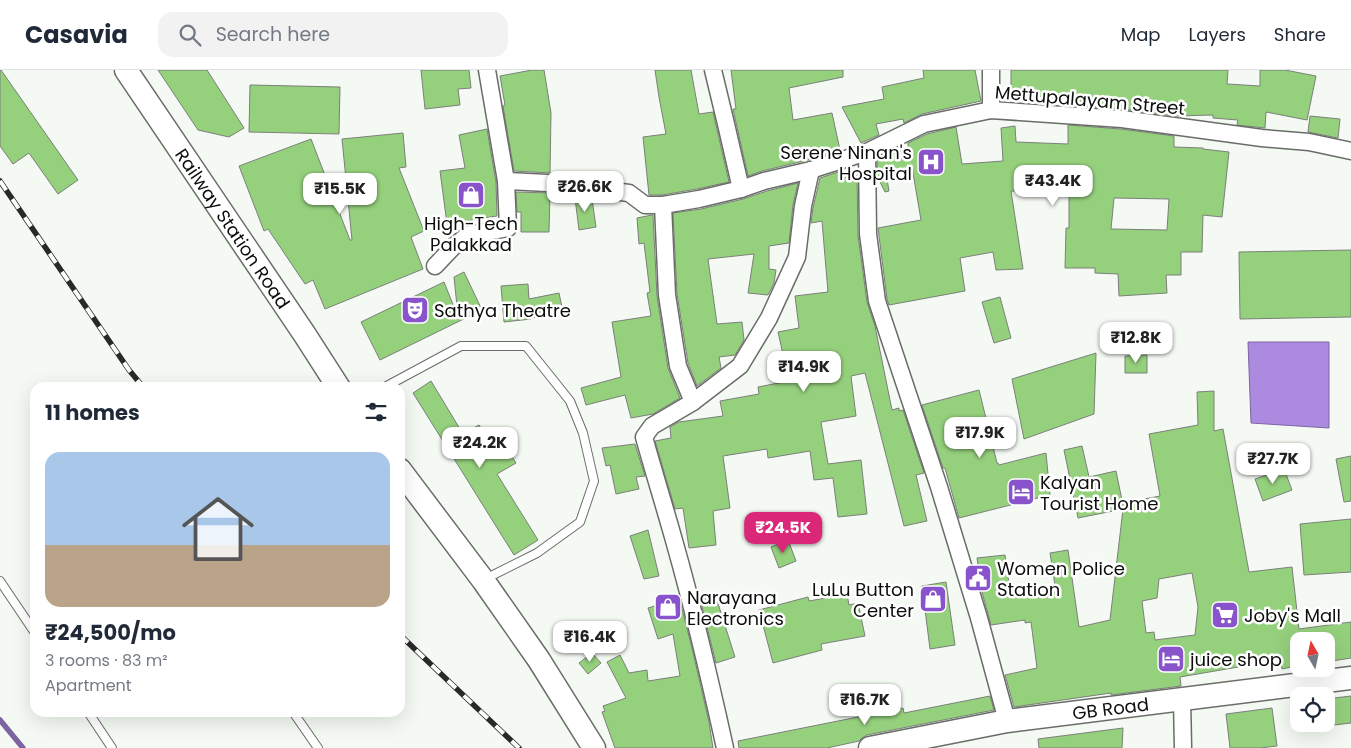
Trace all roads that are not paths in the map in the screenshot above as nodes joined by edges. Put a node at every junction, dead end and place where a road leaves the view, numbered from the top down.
1 (126, 70) edge
2 (487, 70) edge
3 (713, 70) edge
4 (991, 70) edge
5 (991, 110) junction
6 (1351, 151) edge
7 (867, 152) junction
8 (811, 170) junction
9 (506, 181) junction
10 (740, 189) junction
11 (663, 205) junction
12 (436, 266) dead end
13 (335, 382) edge
14 (394, 382) edge
15 (692, 402) junction
16 (405, 477) edge
17 (483, 580) junction
18 (0, 581) edge
19 (30, 626) edge
20 (1351, 678) edge
21 (1182, 699) junction
22 (91, 717) edge
23 (296, 717) edge
24 (1007, 721) junction
25 (112, 748) edge
26 (318, 748) edge
27 (594, 748) edge
28 (725, 748) edge
29 (870, 748) edge
30 (1183, 748) edge

1 - 13 street, Railway Station Road
2 - 9 street
3 - 10 street
4 - 5 street
5 - 6 street, Mettupalayam Street
5 - 7 street, Mettupalayam Street
7 - 8 street, Mettupalayam Street
7 - 24 street
8 - 10 street, Mettupalayam Street
8 - 15 street
9 - 11 street, Mettupalayam Street
9 - 12 street
10 - 11 street, Mettupalayam Street
11 - 15 street
14 - 17 lane
15 - 28 street
16 - 17 street
17 - 27 street
18 - 19 lane
20 - 21 street, GB Road
21 - 24 street, GB Road
21 - 30 street
22 - 25 lane
23 - 26 lane
24 - 29 street, GB Road

